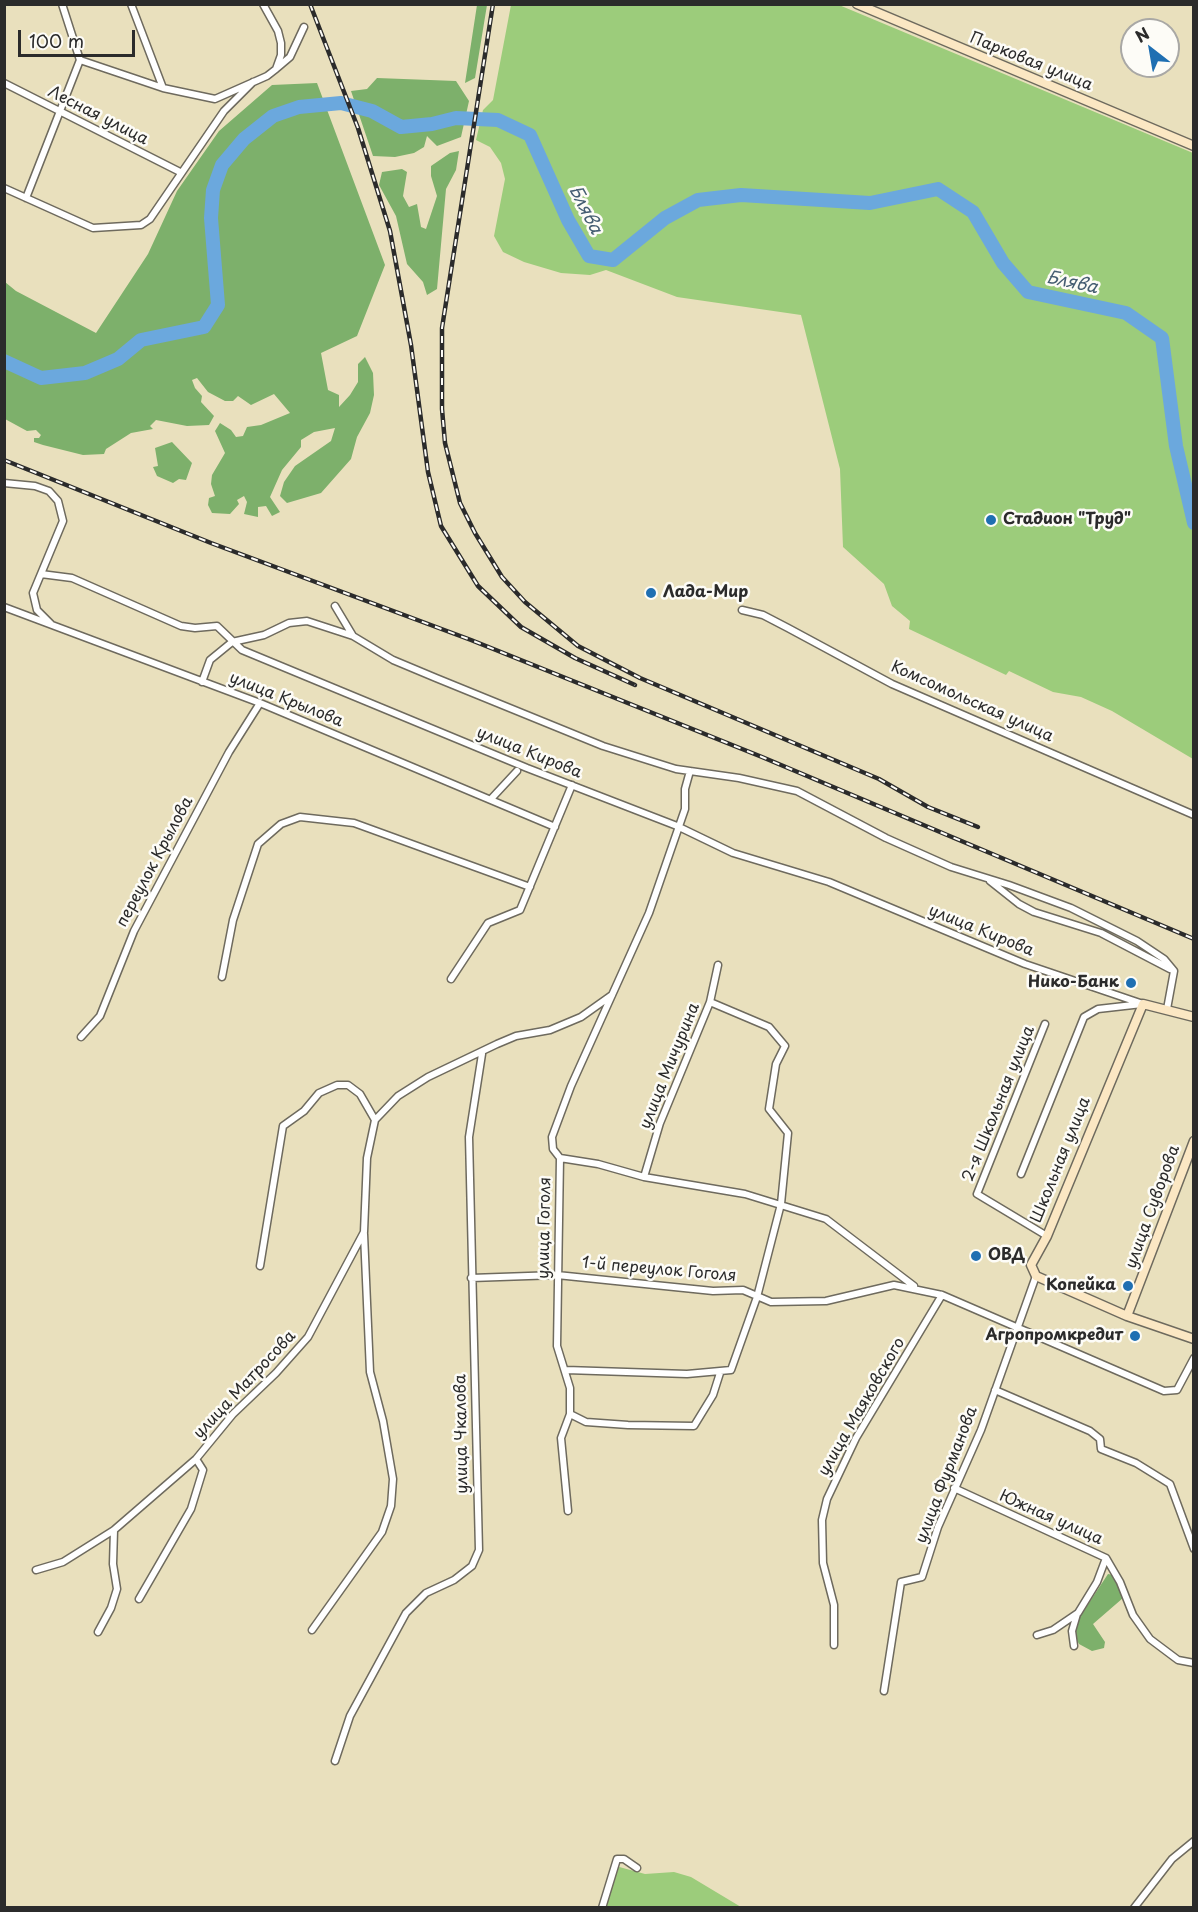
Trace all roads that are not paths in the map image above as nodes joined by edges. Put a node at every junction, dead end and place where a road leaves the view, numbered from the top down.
1 (62, 4) edge
2 (131, 4) edge
3 (263, 4) edge
4 (857, 4) edge
5 (304, 27) dead end
6 (80, 60) junction
7 (276, 69) junction
8 (4, 82) edge
9 (253, 82) junction
10 (164, 88) junction
11 (59, 112) junction
12 (1194, 146) edge
13 (180, 172) junction
14 (4, 188) edge
15 (26, 198) junction
16 (4, 483) edge
17 (41, 574) junction
18 (335, 606) dead end
19 (4, 607) edge
20 (742, 610) dead end
21 (54, 627) junction
22 (353, 636) junction
23 (232, 642) junction
24 (202, 682) junction
25 (260, 703) junction
26 (517, 771) dead end
27 (690, 771) junction
28 (572, 785) junction
29 (491, 799) junction
30 (1194, 815) edge
31 (555, 826) junction
32 (678, 826) junction
33 (989, 881) junction
34 (530, 887) junction
35 (718, 965) dead end
36 (1174, 971) junction
37 (222, 977) dead end
38 (451, 979) dead end
39 (612, 995) junction
40 (710, 1002) junction
41 (1143, 1004) junction
42 (1167, 1010) junction
43 (1194, 1017) edge
44 (1045, 1024) dead end
45 (81, 1036) dead end
46 (482, 1053) junction
47 (375, 1120) junction
48 (1194, 1141) edge
49 (560, 1158) junction
50 (1021, 1174) dead end
51 (644, 1177) junction
52 (783, 1205) junction
53 (364, 1232) junction
54 (1047, 1236) junction
55 (260, 1266) dead end
56 (557, 1275) junction
57 (1036, 1276) junction
58 (471, 1278) junction
59 (916, 1288) junction
60 (942, 1295) junction
61 (757, 1297) junction
62 (1127, 1316) junction
63 (1017, 1327) junction
64 (1194, 1339) edge
65 (1194, 1358) edge
66 (566, 1370) junction
67 (720, 1373) junction
68 (995, 1389) junction
69 (570, 1414) junction
70 (196, 1459) junction
71 (954, 1488) junction
72 (568, 1511) dead end
73 (114, 1530) junction
74 (1194, 1549) edge
75 (1106, 1558) junction
76 (36, 1570) dead end
77 (139, 1599) dead end
78 (1078, 1613) junction
79 (312, 1630) dead end
80 (98, 1632) dead end
81 (1037, 1635) dead end
82 (834, 1645) dead end
83 (1074, 1646) dead end
84 (1194, 1663) edge
85 (884, 1691) dead end
86 (335, 1761) dead end
87 (1194, 1841) edge
88 (637, 1868) dead end
89 (602, 1908) edge
90 (1134, 1908) edge

1 - 6 street
2 - 10 street
3 - 7 street
4 - 12 street, Парковая улица
5 - 7 street
6 - 10 street
6 - 11 street
7 - 9 street
8 - 11 street, Лесная улица
9 - 10 street
9 - 13 street
11 - 13 street, Лесная улица
11 - 15 street
13 - 15 street
14 - 15 street
16 - 17 street
17 - 21 street
17 - 23 street, улица Кирова
18 - 22 street
19 - 21 street, улица Крылова
20 - 30 street, Комсомольская улица
21 - 24 street, улица Крылова
22 - 23 street
22 - 27 street
23 - 24 street
23 - 28 street, улица Кирова
24 - 25 street, улица Крылова
25 - 29 street, улица Крылова
25 - 45 street, переулок Крылова
26 - 29 street
27 - 32 street, улица Гоголя
27 - 33 street
28 - 31 street
28 - 32 street, улица Кирова
29 - 31 street, улица Крылова
31 - 34 street
32 - 39 street, улица Гоголя
32 - 41 street, улица Кирова
33 - 36 street
33 - 36 street
34 - 37 street
34 - 38 street
35 - 40 street, улица Мичурина
36 - 42 street
39 - 46 street
39 - 49 street, улица Гоголя
40 - 51 street, улица Мичурина
40 - 52 street
41 - 42 street
41 - 50 street
41 - 54 street, Школьная улица
42 - 43 street
44 - 54 street, 2-я Школьная улица
46 - 47 street
46 - 58 street, улица Чкалова
47 - 53 street, улица Матросова
47 - 55 street
48 - 62 street, улица Суворова
49 - 51 street
49 - 56 street, улица Гоголя
51 - 52 street
52 - 59 street
52 - 61 street
53 - 70 street, улица Матросова
53 - 79 street, улица Матросова
54 - 57 street, Школьная улица
56 - 58 street, 1-й переулок Гоголя
56 - 61 street, 1-й переулок Гоголя
56 - 66 street, улица Гоголя
57 - 62 street
57 - 63 street, Школьная улица
58 - 86 street, улица Чкалова
59 - 60 street
59 - 61 street, 1-й переулок Гоголя
60 - 63 street
60 - 82 street, улица Маяковского
61 - 67 street
62 - 64 street
63 - 65 street
63 - 68 street, улица Фурманова
66 - 67 street
66 - 69 street, улица Гоголя
67 - 69 street
68 - 71 street, улица Фурманова
68 - 74 street
69 - 72 street, улица Гоголя
70 - 73 street, улица Матросова
70 - 77 street, улица Матросова
71 - 75 street, Южная улица
71 - 85 street, улица Фурманова
73 - 76 street, улица Матросова
73 - 80 street
75 - 78 street
75 - 84 street, Южная улица
78 - 81 street
78 - 83 street
87 - 90 street
88 - 89 street

